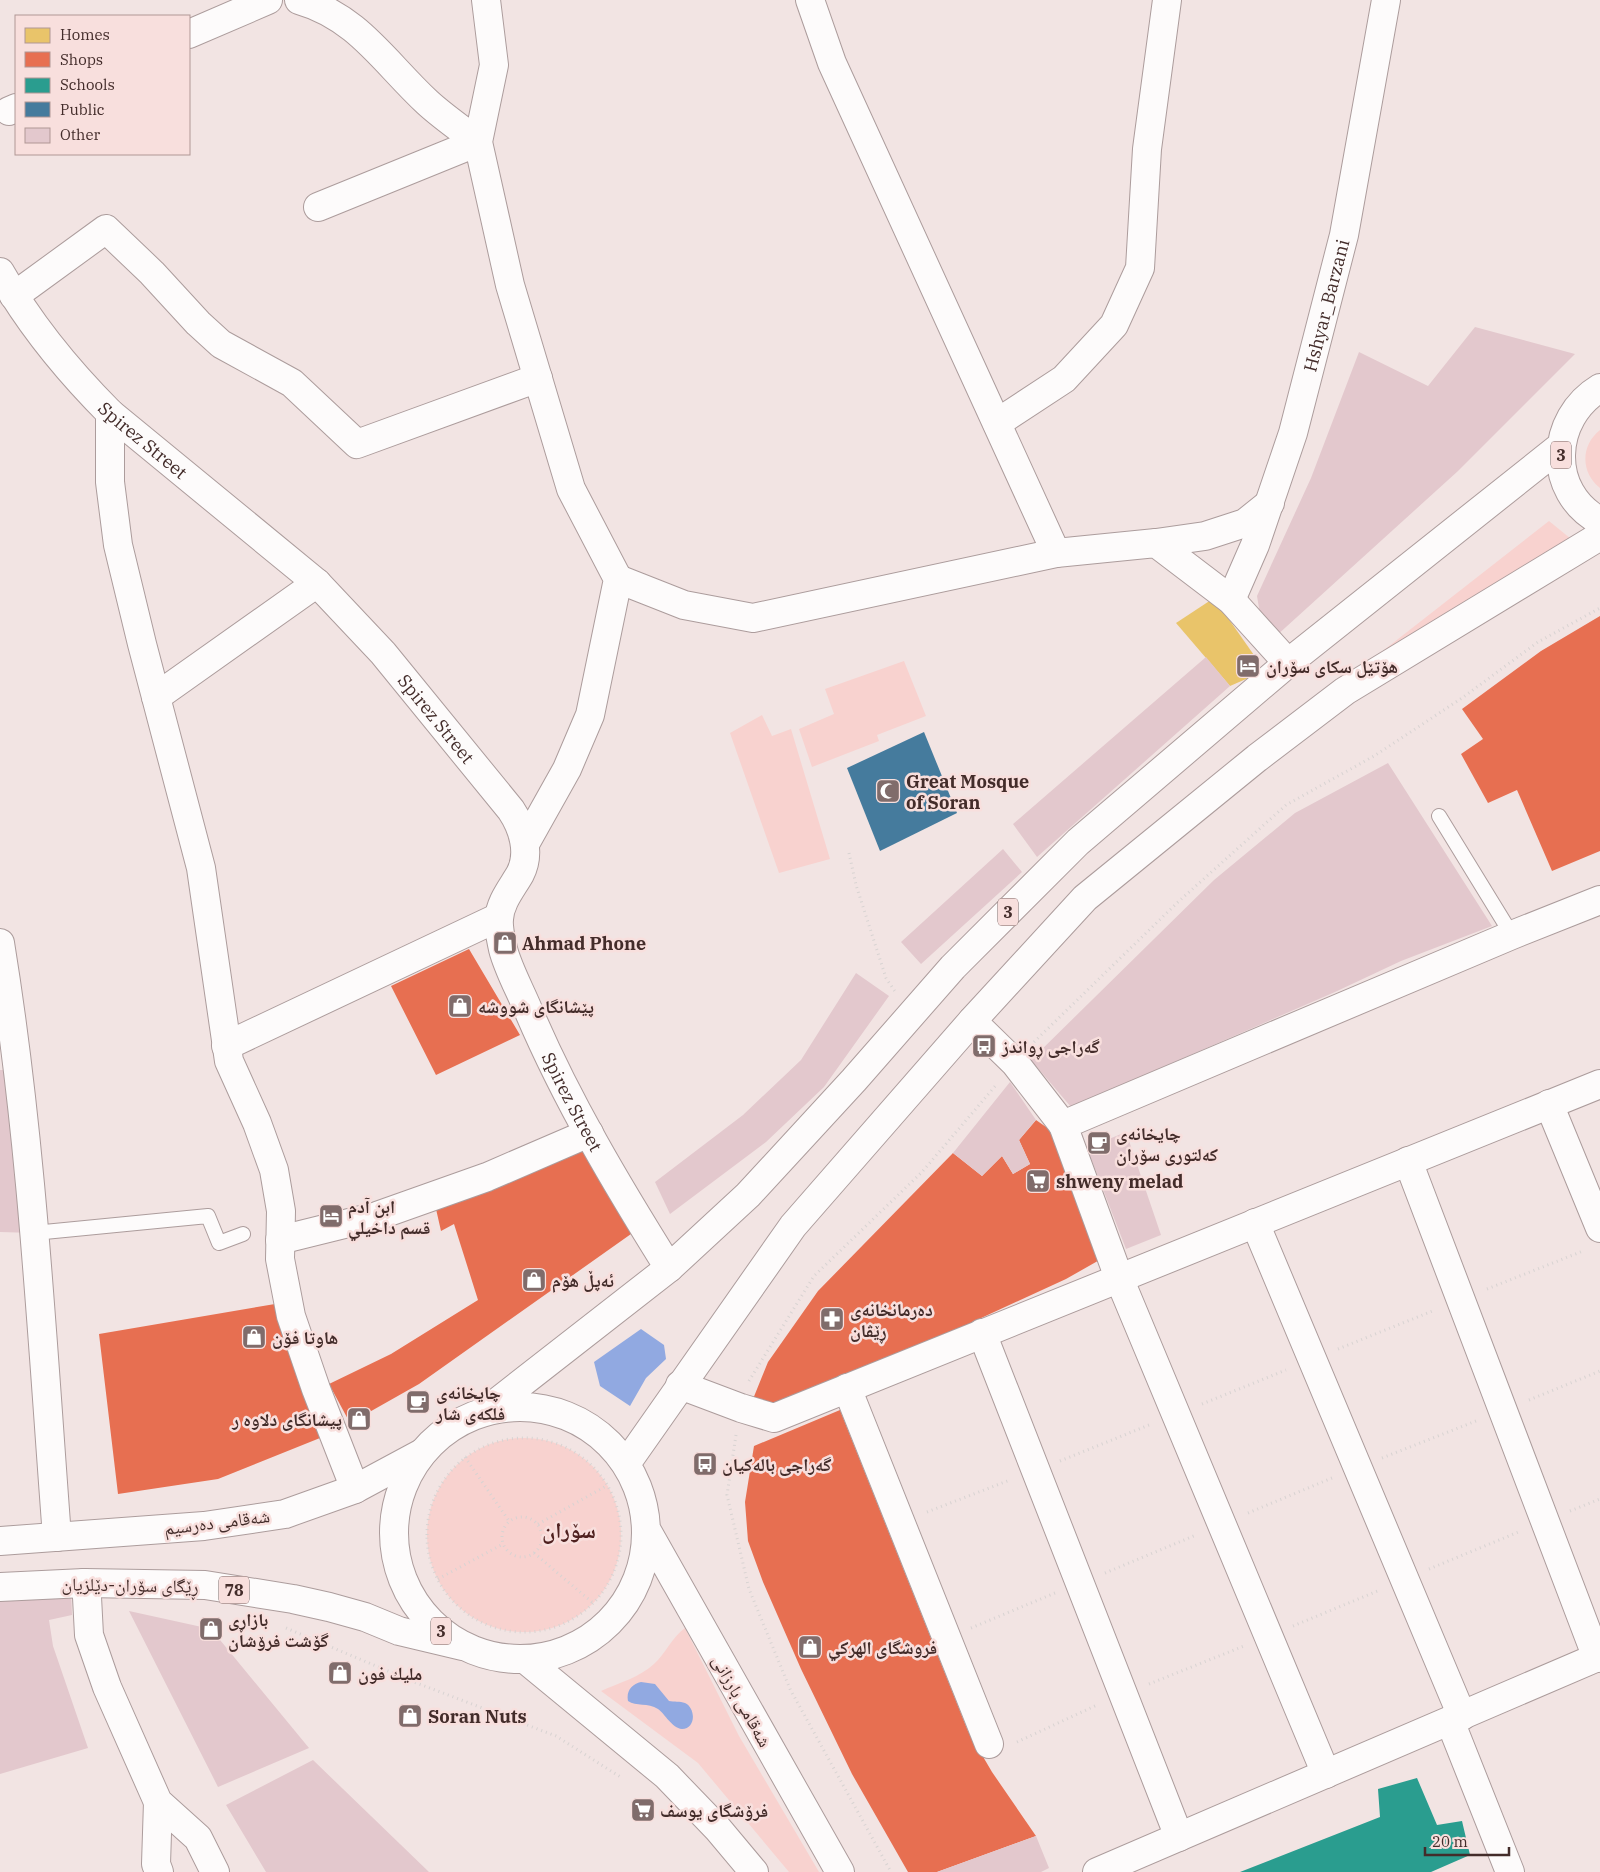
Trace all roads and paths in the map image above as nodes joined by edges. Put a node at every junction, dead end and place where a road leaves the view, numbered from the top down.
1 (268, 0) edge
2 (486, 0) edge
3 (810, 0) edge
4 (1167, 0) edge
5 (1386, 0) edge
6 (313, 2) edge
7 (190, 34) edge
8 (478, 142) junction
9 (318, 208) dead end
10 (0, 272) edge
11 (14, 296) junction
12 (538, 378) junction
13 (1600, 388) edge
14 (110, 413) junction
15 (997, 423) junction
16 (1561, 446) junction
17 (1270, 503) junction
18 (1600, 521) edge
19 (1600, 536) edge
20 (1156, 543) junction
21 (1056, 553) junction
22 (618, 579) junction
23 (317, 584) junction
24 (1231, 600) junction
25 (1600, 608) edge
26 (1288, 663) junction
27 (156, 697) junction
28 (1439, 816) dead end
29 (525, 844) junction
30 (849, 854) dead end
31 (1600, 900) edge
32 (499, 917) junction
33 (1512, 935) junction
34 (0, 943) edge
35 (897, 995) dead end
36 (972, 1021) junction
37 (226, 1046) junction
38 (1015, 1063) junction
39 (1600, 1084) edge
40 (1549, 1104) junction
41 (1063, 1125) junction
42 (588, 1133) junction
43 (1408, 1161) junction
44 (1255, 1224) junction
45 (1600, 1228) edge
46 (34, 1233) junction
47 (243, 1234) dead end
48 (280, 1240) junction
49 (669, 1268) junction
50 (1119, 1278) junction
51 (982, 1334) junction
52 (680, 1385) junction
53 (847, 1388) junction
54 (741, 1408) junction
55 (487, 1410) junction
56 (422, 1454) junction
57 (466, 1457) junction
58 (626, 1464) junction
59 (1036, 1470) junction
60 (608, 1485) junction
61 (355, 1489) junction
62 (1600, 1499) edge
63 (510, 1521) junction
64 (1545, 1521) junction
65 (901, 1522) junction
66 (538, 1524) junction
67 (646, 1529) junction
68 (57, 1537) junction
69 (0, 1541) edge
70 (503, 1544) junction
71 (534, 1553) junction
72 (438, 1579) junction
73 (1404, 1580) junction
74 (84, 1583) junction
75 (1080, 1583) junction
76 (0, 1587) edge
77 (593, 1603) junction
78 (277, 1624) dead end
79 (1269, 1636) junction
80 (947, 1638) junction
81 (462, 1646) junction
82 (1598, 1657) edge
83 (526, 1660) junction
84 (1123, 1694) junction
85 (1456, 1718) junction
86 (989, 1744) joint
87 (1326, 1774) junction
88 (624, 1779) dead end
89 (158, 1802) junction
90 (1179, 1837) junction
91 (159, 1872) edge
92 (215, 1872) edge
93 (754, 1872) edge
94 (840, 1872) edge
95 (891, 1872) edge
96 (1098, 1872) edge
97 (1510, 1872) edge

1 - 7 main road
2 - 8 main road
3 - 15 main road
4 - 15 main road
5 - 17 main road, Hshyar_Barzani
6 - 8 main road
8 - 9 main road
8 - 12 main road
10 - 11 main road, Spirez Street
11 - 12 main road
11 - 14 main road, Spirez Street
12 - 22 main road
13 - 16 main road, 3
14 - 23 main road, Spirez Street
14 - 27 main road
15 - 21 main road
16 - 18 main road, 3
16 - 26 main road, 3
17 - 20 main road
17 - 24 main road, Hshyar_Barzani
19 - 36 main road
20 - 21 main road
20 - 24 main road
21 - 22 main road
22 - 29 main road
23 - 27 main road
23 - 29 main road, Spirez Street
24 - 26 main road
25 - 38 path
26 - 49 main road, 3
27 - 37 main road
28 - 33 lane
29 - 32 main road, Spirez Street
30 - 35 path
31 - 33 main road
32 - 37 main road
32 - 42 main road, Spirez Street
33 - 41 main road
34 - 46 main road
36 - 38 main road
36 - 52 main road
37 - 48 main road
38 - 41 main road
38 - 54 path
39 - 40 main road
40 - 43 main road
40 - 45 main road
41 - 50 main road
42 - 48 main road
42 - 49 main road, Spirez Street
43 - 44 main road
43 - 64 main road
44 - 50 main road
44 - 73 main road
46 - 47 lane
46 - 68 main road
48 - 61 main road
49 - 55 main road, 3
50 - 51 main road
50 - 79 main road
51 - 53 main road
51 - 59 main road
52 - 54 main road
52 - 58 main road
53 - 54 main road
53 - 65 main road
54 - 95 path
55 - 56 main road, 3
55 - 58 main road, 3
56 - 61 main road, شەقامی دەرسیم
56 - 81 main road, 3
57 - 60 path
57 - 63 path
57 - 72 path
58 - 67 main road, 3
59 - 65 path
59 - 75 main road
60 - 66 path
60 - 77 path
61 - 68 main road, شەقامی دەرسیم
62 - 64 path
63 - 66 path
63 - 70 path
64 - 73 path
64 - 82 main road
65 - 80 main road
66 - 71 path
67 - 83 main road, 3
67 - 94 main road, شەقامی بارزانی / 3
68 - 69 main road, شەقامی دەرسیم
70 - 71 path
70 - 72 path
71 - 77 path
72 - 77 path
73 - 79 path
73 - 85 main road
74 - 76 main road, ڕێگای سۆران-دێلزیان / 78
74 - 81 main road, ڕێگای سۆران-دێلزیان / 78
74 - 89 main road
75 - 80 path
75 - 84 main road
78 - 88 path
79 - 84 path
79 - 87 main road
80 - 86 main road
81 - 83 main road, 3
82 - 85 main road
83 - 93 main road
84 - 86 path
84 - 90 main road
85 - 87 main road
85 - 97 main road
87 - 90 main road
89 - 91 main road
89 - 92 main road
90 - 96 main road

